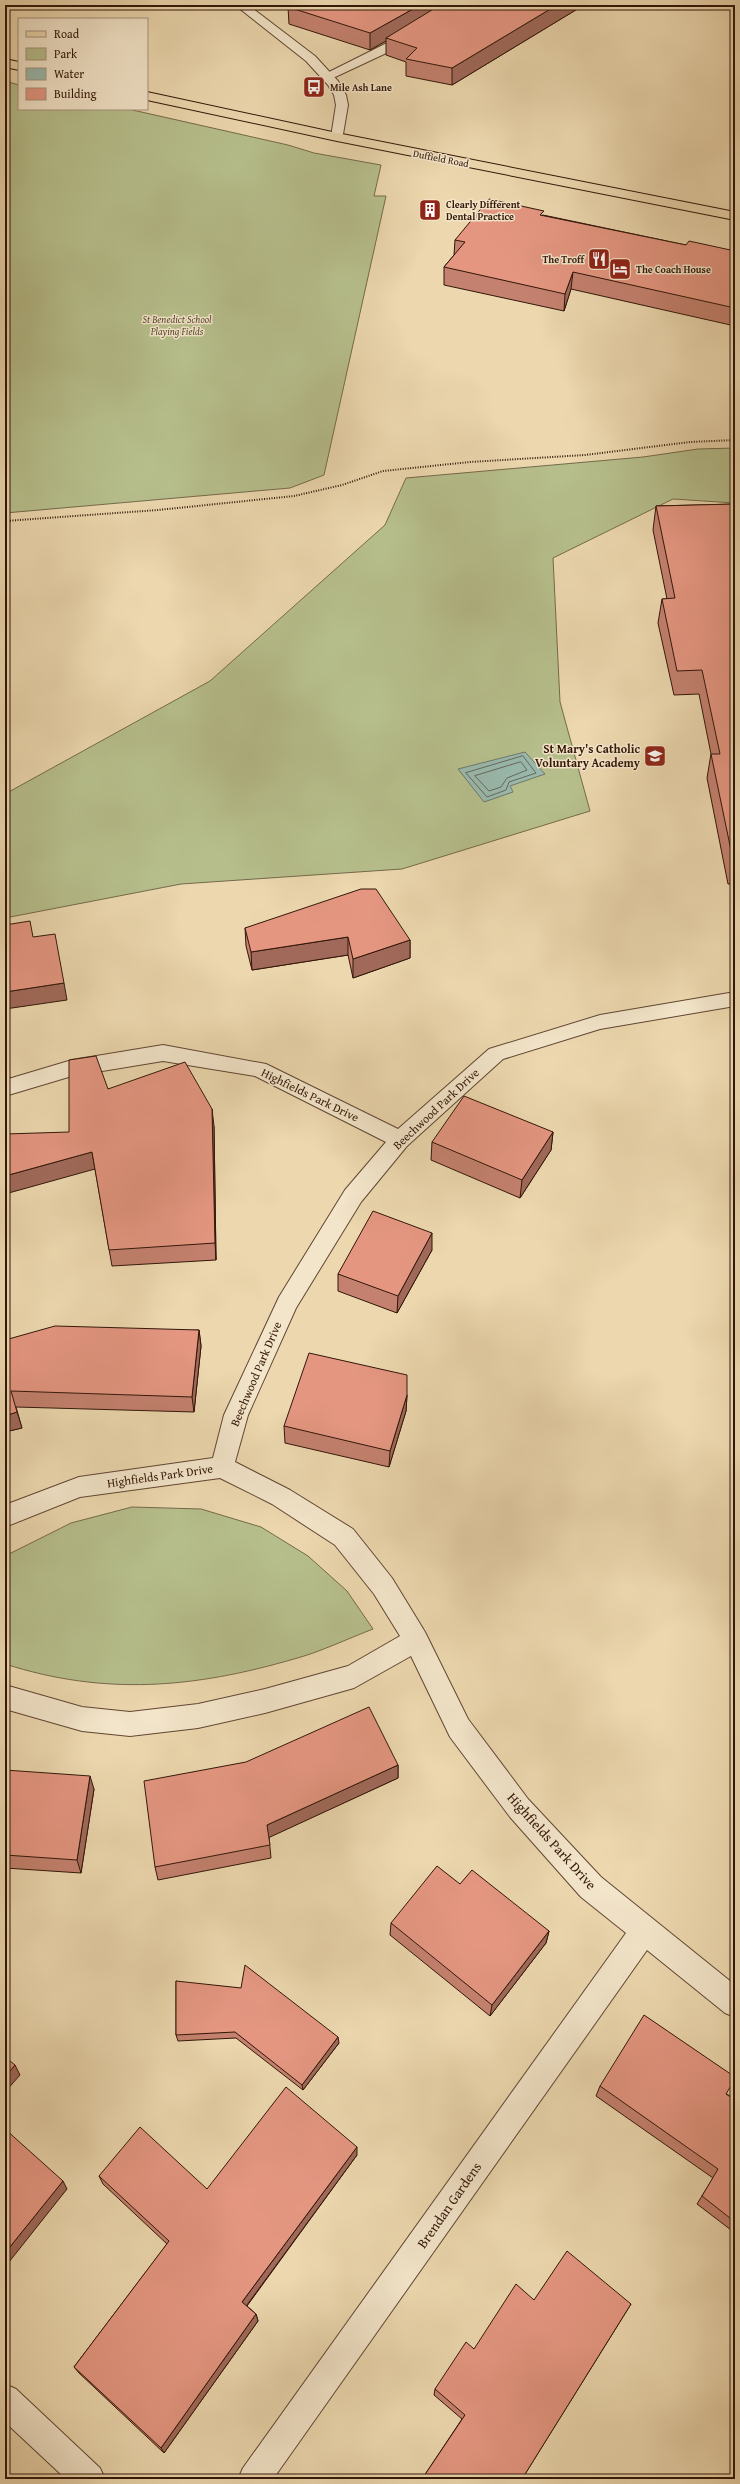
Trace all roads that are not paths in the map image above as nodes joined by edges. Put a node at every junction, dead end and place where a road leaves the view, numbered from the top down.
1 (241, 5) edge
2 (461, 5) edge
3 (5, 63) edge
4 (18, 66) edge
5 (329, 75) junction
6 (148, 96) edge
7 (337, 137) junction
8 (735, 216) edge
9 (735, 999) edge
10 (5, 1088) edge
11 (400, 1140) junction
12 (222, 1468) junction
13 (5, 1516) edge
14 (416, 1640) junction
15 (5, 1697) edge
16 (644, 1931) junction
17 (735, 2003) edge
18 (5, 2400) edge
19 (89, 2479) edge
20 (254, 2479) edge

1 - 5 street
2 - 5 street
3 - 4 main road
5 - 7 street
6 - 7 main road, Duffield Road
7 - 8 main road, Duffield Road
9 - 11 street, Beechwood Park Drive
10 - 11 street, Highfields Park Drive
11 - 12 street, Beechwood Park Drive
12 - 13 street, Highfields Park Drive
12 - 14 street, Highfields Park Drive
14 - 15 street
14 - 16 street, Highfields Park Drive
16 - 17 street, Highfields Park Drive
16 - 20 street, Brendan Gardens
18 - 19 street

